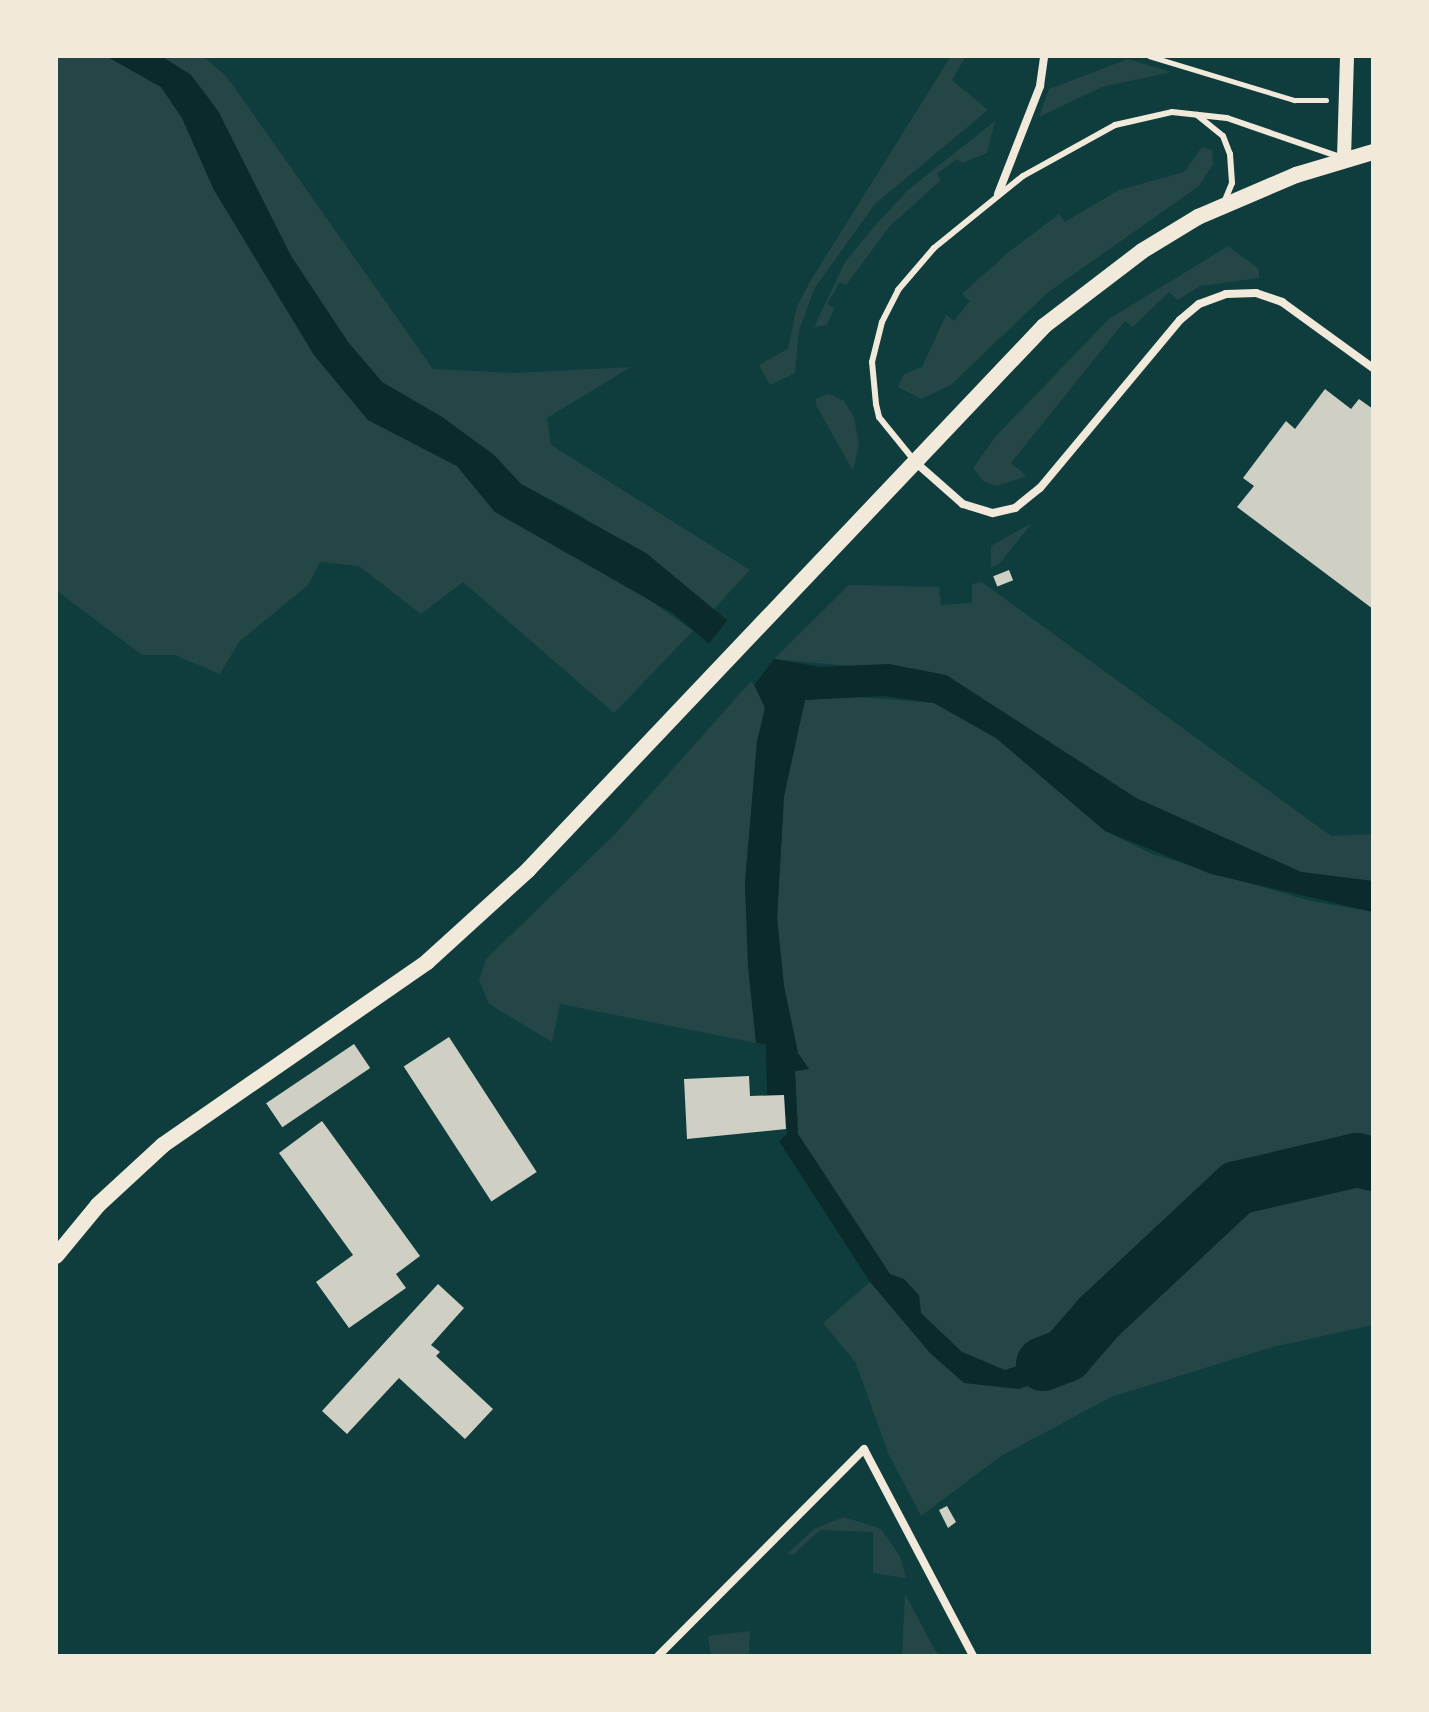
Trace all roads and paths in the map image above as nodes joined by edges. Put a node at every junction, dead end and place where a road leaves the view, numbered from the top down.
1 (1044, 56) edge
2 (1149, 56) edge
3 (1347, 56) edge
4 (1343, 100) junction
5 (1190, 112) junction
6 (1373, 152) edge
7 (1344, 158) junction
8 (998, 194) junction
9 (1218, 207) junction
10 (1373, 368) edge
11 (913, 459) junction
12 (56, 1256) edge
13 (658, 1656) edge
14 (973, 1656) edge

1 - 8 street
2 - 4 path
3 - 4 street
4 - 7 street
5 - 7 lane
5 - 8 lane
5 - 9 lane
6 - 7 main road
7 - 9 main road
8 - 11 lane
9 - 11 main road
10 - 11 street
11 - 12 main road
13 - 14 street

